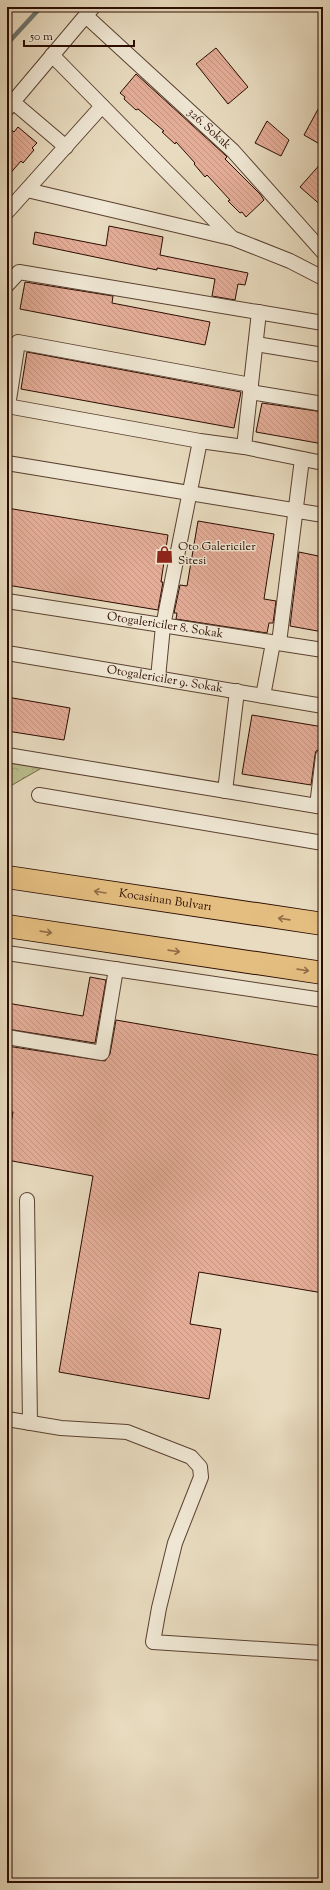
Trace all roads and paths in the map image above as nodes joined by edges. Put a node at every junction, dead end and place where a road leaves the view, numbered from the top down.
1 (89, 12) edge
2 (52, 55) junction
3 (10, 105) edge
4 (102, 106) junction
5 (66, 146) junction
6 (27, 190) junction
7 (7, 212) edge
8 (232, 238) junction
9 (323, 252) edge
10 (323, 278) edge
11 (7, 285) edge
12 (260, 312) junction
13 (323, 323) edge
14 (256, 344) junction
15 (323, 355) edge
16 (250, 389) junction
17 (323, 404) edge
18 (7, 406) edge
19 (200, 441) junction
20 (244, 447) junction
21 (302, 459) junction
22 (7, 463) edge
23 (323, 463) edge
24 (190, 493) junction
25 (296, 511) junction
26 (323, 516) edge
27 (7, 601) edge
28 (164, 626) junction
29 (276, 643) junction
30 (323, 650) edge
31 (7, 653) edge
32 (158, 678) junction
33 (237, 691) junction
34 (263, 696) junction
35 (323, 706) edge
36 (7, 755) edge
37 (323, 756) edge
38 (225, 791) junction
39 (39, 796) dead end
40 (320, 807) edge
41 (323, 843) edge
42 (7, 877) edge
43 (323, 924) edge
44 (7, 926) edge
45 (7, 953) edge
46 (116, 968) junction
47 (323, 973) edge
48 (323, 1000) edge
49 (7, 1037) edge
50 (27, 1200) dead end
51 (7, 1419) edge
52 (30, 1423) junction
53 (323, 1653) edge

1 - 2 street
1 - 9 street, 326. Sokak
2 - 3 street
2 - 4 street
3 - 5 street
4 - 5 street
4 - 8 street
5 - 6 street
6 - 7 street
6 - 8 street
8 - 10 street
11 - 12 street
12 - 13 street
12 - 14 street
14 - 15 street
14 - 16 street
16 - 17 street
16 - 18 street
16 - 20 street
18 - 19 street
19 - 20 street
19 - 24 street
20 - 21 street
21 - 23 street
21 - 25 street
22 - 24 street
24 - 25 street
24 - 28 street
25 - 26 street
25 - 29 street
27 - 28 street, Otogalericiler 8. Sokak
28 - 29 street, Otogalericiler 8. Sokak
28 - 32 street
29 - 30 street, Otogalericiler 8. Sokak
29 - 34 street
31 - 32 street, Otogalericiler 9. Sokak
32 - 33 street, Otogalericiler 9. Sokak
33 - 34 street, Otogalericiler 9. Sokak
33 - 38 street
34 - 35 street, Otogalericiler 9. Sokak
36 - 38 street
37 - 40 street
38 - 40 street
39 - 41 street
43 -> 42 highway, Kocasinan Bulvarı
44 -> 47 highway
45 - 46 street
46 - 48 street
46 - 49 street
50 - 52 street
51 - 52 street
52 - 53 street

